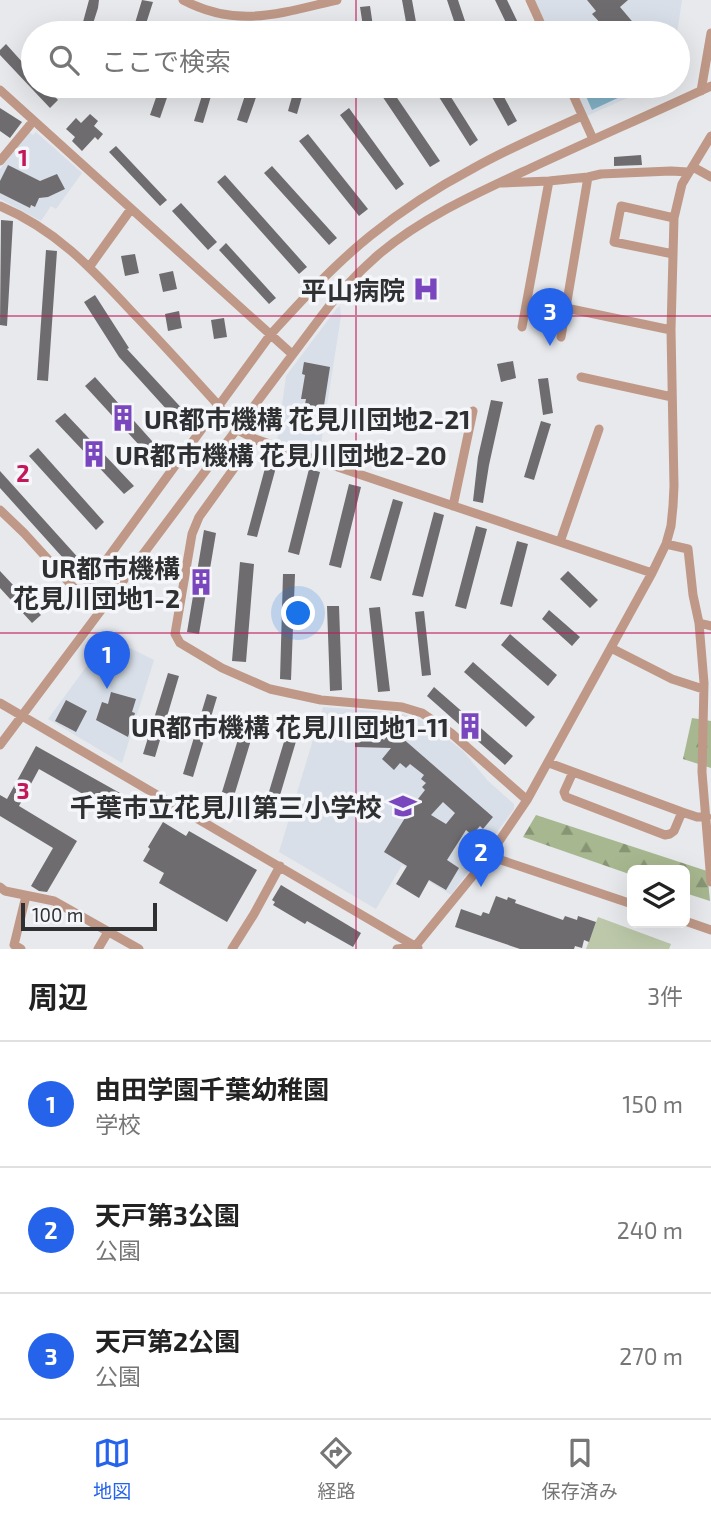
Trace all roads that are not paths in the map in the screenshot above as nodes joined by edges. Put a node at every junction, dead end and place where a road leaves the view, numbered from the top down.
1 (183, 0) edge
2 (337, 0) edge
3 (530, 0) edge
4 (540, 21) edge
5 (711, 33) edge
6 (711, 86) edge
7 (0, 90) edge
8 (701, 91) junction
9 (690, 96) edge
10 (574, 98) edge
11 (685, 98) edge
12 (582, 116) junction
13 (30, 125) dead end
14 (711, 136) edge
15 (593, 139) junction
16 (0, 143) edge
17 (10, 149) junction
18 (0, 161) edge
19 (691, 170) junction
20 (587, 177) junction
21 (711, 177) edge
22 (549, 181) junction
23 (497, 184) junction
24 (0, 206) edge
25 (131, 209) junction
26 (674, 218) junction
27 (673, 254) junction
28 (90, 266) junction
29 (566, 309) junction
30 (522, 327) dead end
31 (671, 330) junction
32 (271, 334) junction
33 (561, 337) dead end
34 (292, 354) junction
35 (582, 377) dead end
36 (672, 397) junction
37 (219, 406) junction
38 (473, 411) dead end
39 (236, 429) junction
40 (599, 429) dead end
41 (255, 439) junction
42 (453, 506) junction
43 (0, 510) edge
44 (560, 542) junction
45 (666, 544) junction
46 (652, 573) junction
47 (699, 623) junction
48 (711, 626) edge
49 (611, 648) junction
50 (703, 689) junction
51 (0, 703) edge
52 (21, 715) junction
53 (0, 745) edge
54 (549, 762) junction
55 (573, 772) junction
56 (527, 800) junction
57 (682, 812) junction
58 (707, 817) junction
59 (489, 856) junction
60 (280, 866) junction
61 (711, 882) edge
62 (0, 887) edge
63 (26, 895) junction
64 (627, 902) edge
65 (690, 923) edge
66 (711, 930) edge
67 (107, 932) junction
68 (415, 948) edge
69 (21, 949) edge
70 (98, 949) edge
71 (139, 949) edge
72 (232, 949) edge
73 (397, 949) edge

1 - 2 street
3 - 4 street
5 - 8 street
6 - 8 street
7 - 25 street
8 - 9 street
10 - 12 street
11 - 15 street
12 - 15 street
12 - 32 street
13 - 17 street
14 - 19 street
15 - 23 street
16 - 17 street
17 - 18 street
19 - 20 street
19 - 21 street
19 - 26 street
20 - 22 street
20 - 29 street
22 - 23 street
22 - 30 street
23 - 34 street
24 - 28 street
25 - 28 street
25 - 32 street
26 - 27 street
26 - 27 street
27 - 31 street
28 - 37 street
29 - 31 street
29 - 33 street
31 - 36 street
32 - 34 street
32 - 37 street
34 - 39 street
35 - 36 street
36 - 45 street
37 - 39 street
37 - 43 street
38 - 42 street
39 - 41 street
39 - 52 street
40 - 44 street
41 - 42 street
41 - 56 street
42 - 44 street
44 - 46 street
45 - 46 street
45 - 47 street
46 - 49 street
47 - 48 street
47 - 50 street
49 - 50 street
49 - 54 street
50 - 58 street
51 - 52 street
52 - 53 street
52 - 60 street
54 - 55 street
54 - 56 street
55 - 57 street
55 - 57 street
56 - 59 street
57 - 58 street
58 - 61 street
59 - 64 street
59 - 68 street
60 - 68 street
60 - 72 street
62 - 63 street
63 - 67 street
63 - 69 street
65 - 66 street
67 - 70 street
67 - 71 street
68 - 73 street

